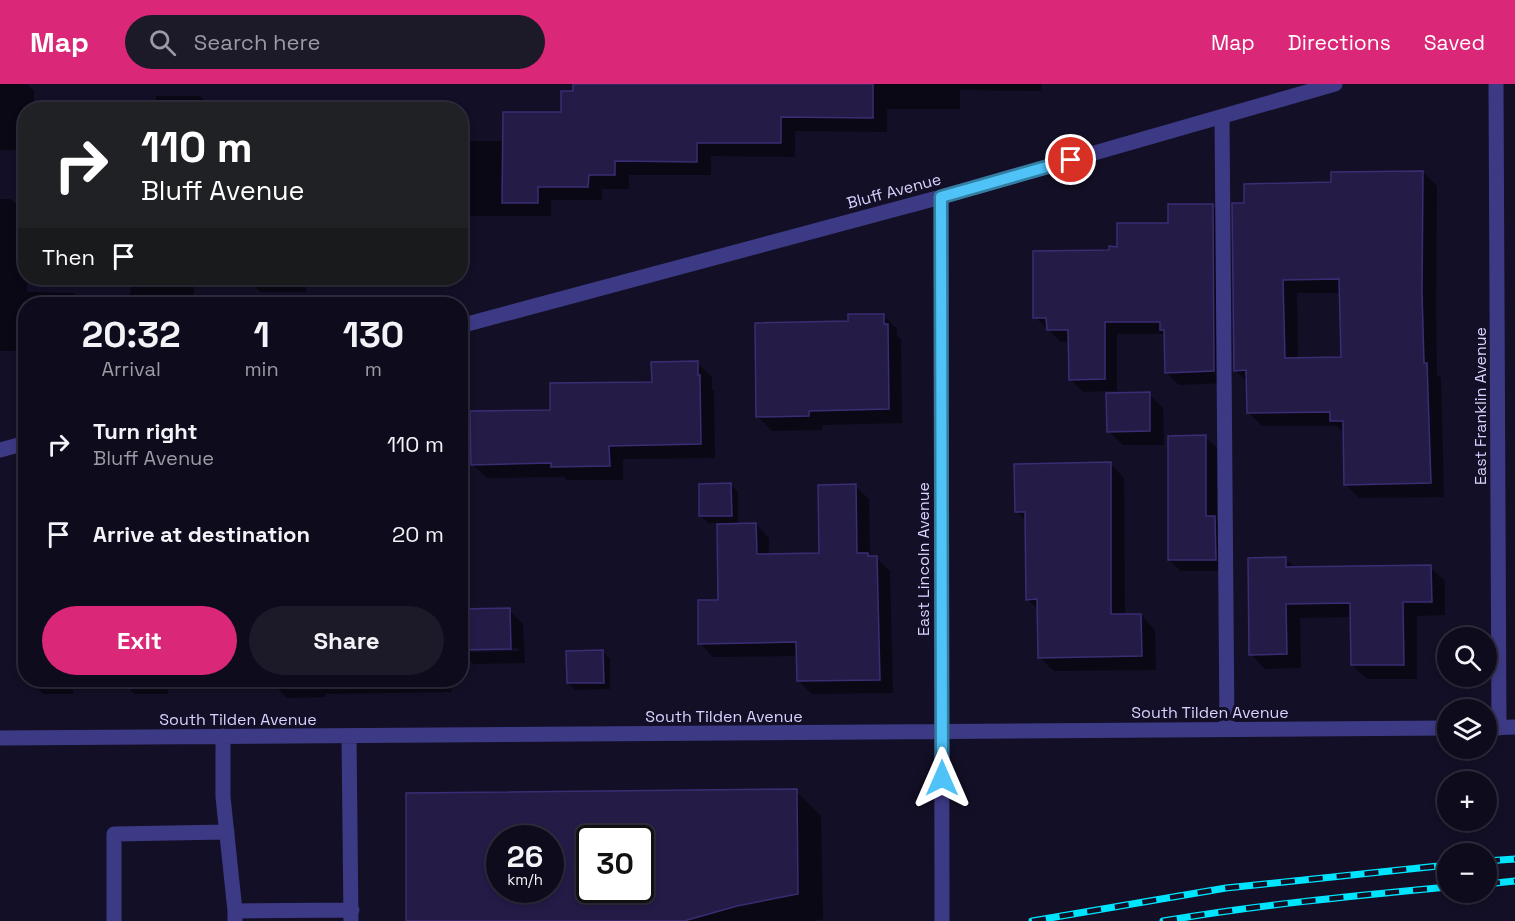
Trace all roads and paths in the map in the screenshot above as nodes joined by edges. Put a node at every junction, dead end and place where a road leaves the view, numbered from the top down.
1 (1335, 84) edge
2 (1496, 84) edge
3 (1222, 117) junction
4 (941, 197) junction
5 (468, 324) edge
6 (18, 445) edge
7 (0, 450) edge
8 (1493, 699) edge
9 (1437, 728) edge
10 (1497, 728) edge
11 (1515, 728) edge
12 (1227, 730) junction
13 (941, 732) junction
14 (223, 736) junction
15 (349, 736) junction
16 (0, 738) edge
17 (227, 832) junction
18 (235, 916) edge
19 (352, 916) edge
20 (114, 921) edge
21 (942, 921) edge

1 - 3 street, Bluff Avenue
2 - 8 street, East Franklin Avenue
3 - 4 street, Bluff Avenue
3 - 12 street
4 - 5 street, Bluff Avenue
4 - 13 street, East Lincoln Avenue
6 - 7 street
9 - 12 street, South Tilden Avenue
10 - 11 street
12 - 13 street, South Tilden Avenue
13 - 15 street, South Tilden Avenue
13 - 21 street, East Lincoln Avenue
14 - 15 street, South Tilden Avenue
14 - 16 street, South Tilden Avenue
14 - 17 street
15 - 19 street
17 - 18 street
17 - 20 street
18 - 19 street

